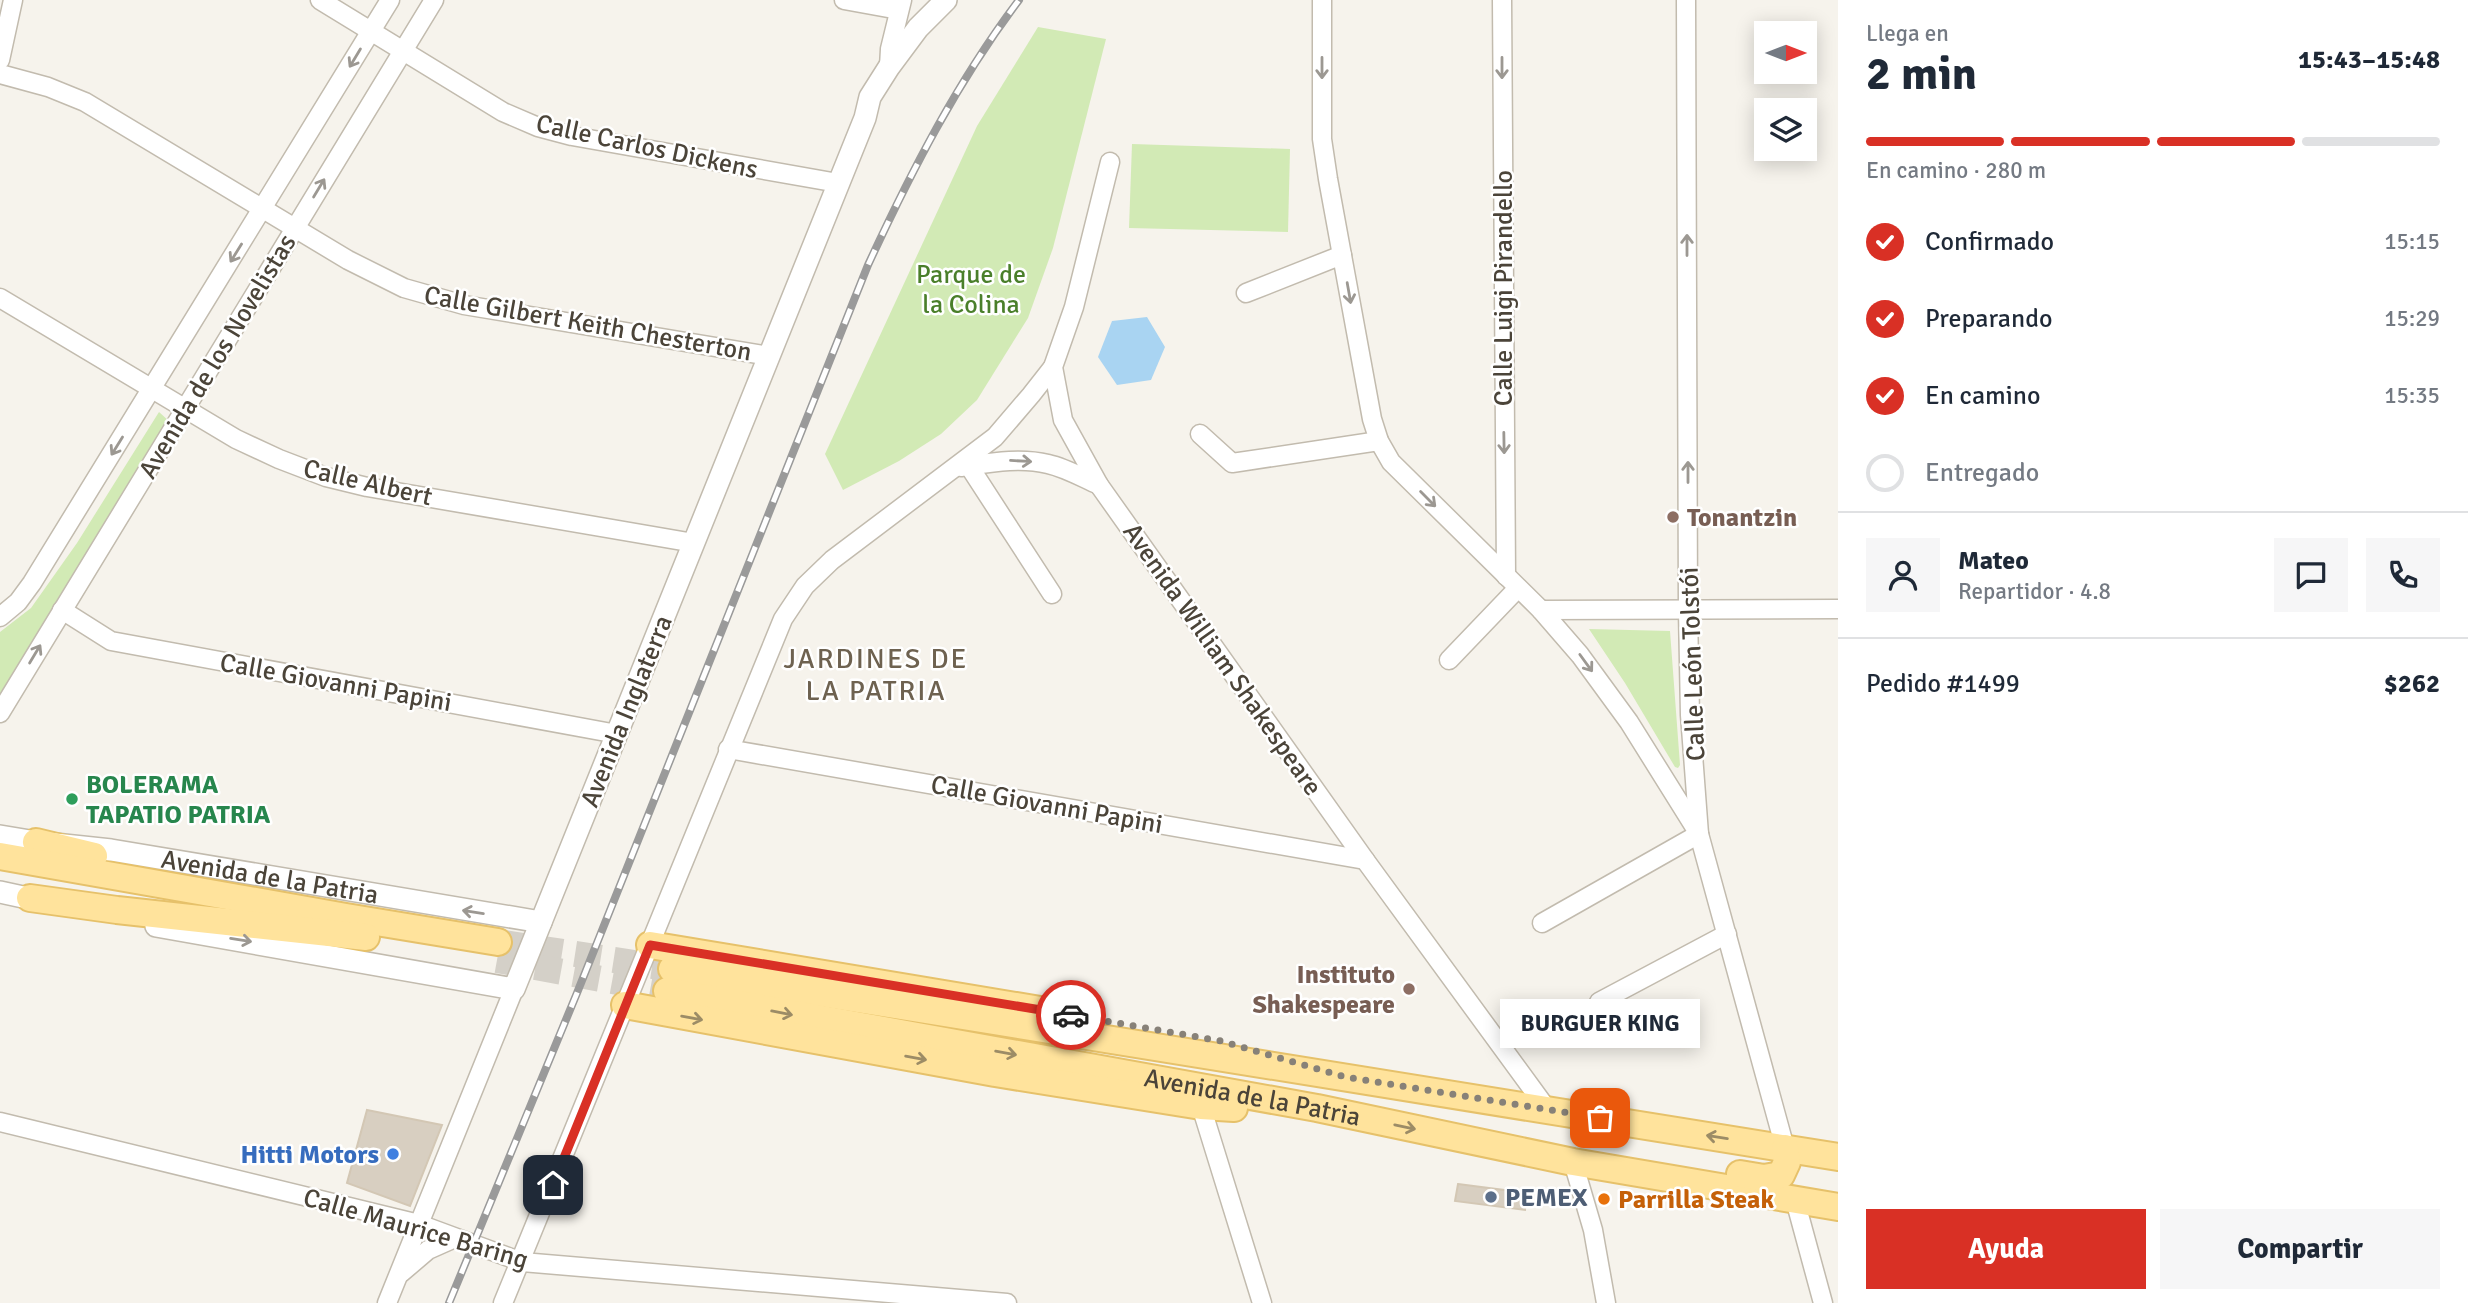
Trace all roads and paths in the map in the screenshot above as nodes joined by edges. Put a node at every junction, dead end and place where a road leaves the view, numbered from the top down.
1 (13, 0) edge
2 (320, 0) edge
3 (390, 0) edge
4 (434, 0) edge
5 (844, 0) edge
6 (948, 0) edge
7 (1322, 0) edge
8 (1502, 0) edge
9 (1686, 0) edge
10 (900, 5) edge
11 (372, 31) junction
12 (404, 50) junction
13 (0, 60) edge
14 (889, 67) junction
15 (0, 75) edge
16 (866, 118) junction
17 (1110, 162) dead end
18 (838, 183) junction
19 (263, 209) junction
20 (295, 228) junction
21 (1342, 255) junction
22 (1246, 293) dead end
23 (0, 298) edge
24 (769, 356) junction
25 (1053, 367) junction
26 (152, 389) junction
27 (184, 409) junction
28 (1200, 434) dead end
29 (1379, 441) junction
30 (1080, 447) junction
31 (961, 467) junction
32 (1065, 470) junction
33 (1099, 485) junction
34 (694, 543) junction
35 (1512, 582) junction
36 (1052, 594) dead end
37 (1838, 609) edge
38 (62, 610) junction
39 (1541, 610) junction
40 (1688, 611) junction
41 (0, 617) edge
42 (1449, 660) dead end
43 (0, 713) edge
44 (617, 734) junction
45 (728, 749) junction
46 (1699, 834) junction
47 (0, 836) edge
48 (36, 842) junction
49 (0, 856) edge
50 (1365, 860) junction
51 (0, 874) edge
52 (0, 892) edge
53 (30, 898) junction
54 (541, 922) junction
55 (1542, 923) dead end
56 (383, 931) junction
57 (1727, 934) junction
58 (650, 945) junction
59 (498, 951) tunnel mouth
60 (513, 989) junction
61 (1599, 1002) dead end
62 (625, 1006) junction
63 (1345, 1077) junction
64 (1201, 1106) junction
65 (1547, 1109) junction
66 (1339, 1113) junction
67 (0, 1122) edge
68 (1785, 1148) junction
69 (1838, 1157) edge
70 (1573, 1162) junction
71 (1795, 1200) junction
72 (1838, 1207) edge
73 (419, 1224) junction
74 (455, 1238) junction
75 (522, 1262) junction
76 (398, 1275) junction
77 (928, 1300) edge
78 (387, 1303) edge
79 (503, 1303) edge
80 (1007, 1303) edge
81 (1262, 1303) edge
82 (1606, 1303) edge
83 (1823, 1303) edge

1 - 13 street
2 - 11 street, Calle Carlos Dickens
3 - 11 street, Avenida de los Novelistas
4 - 12 street, Avenida de los Novelistas
5 - 10 street
6 - 14 street, Avenida Inglaterra
6 - 16 street, Avenida Inglaterra
7 -> 21 street
8 -> 35 street, Calle Luigi Pirandello
40 -> 9 street, Calle León Tolstói
10 - 14 street
11 - 12 street, Calle Carlos Dickens
11 -> 19 street, Avenida de los Novelistas
12 - 18 street, Calle Carlos Dickens
20 -> 12 street, Avenida de los Novelistas
14 - 16 street, Avenida Inglaterra
15 - 19 street, Calle Gilbert Keith Chesterton
16 - 18 street, Avenida Inglaterra
17 - 25 street, Avenida William Shakespeare
18 - 24 street, Avenida Inglaterra
19 - 20 street, Calle Gilbert Keith Chesterton
19 -> 26 street, Avenida de los Novelistas
20 - 24 street, Calle Gilbert Keith Chesterton
20 - 27 street, Avenida de los Novelistas
21 - 22 street
21 -> 29 street
23 - 26 street, Calle Albert
24 - 34 street, Avenida Inglaterra
25 - 30 street, Avenida William Shakespeare
25 - 31 street
26 - 27 street, Calle Albert
26 -> 41 street, Avenida de los Novelistas
27 - 34 street, Calle Albert
27 - 38 street, Avenida de los Novelistas
28 - 29 street
29 -> 35 street
30 - 32 street
30 - 33 street, Avenida William Shakespeare
31 -> 32 street
31 - 36 street
31 - 45 street
32 - 33 street
33 - 50 street, Avenida William Shakespeare
34 - 44 street, Avenida Inglaterra
35 - 39 street
35 - 42 street
37 - 40 street
43 -> 38 street, Avenida de los Novelistas
38 - 44 street, Calle Giovanni Papini
39 - 40 street
39 -> 46 street
40 - 46 street, Calle León Tolstói
44 - 54 street, Avenida Inglaterra
45 - 50 street, Calle Giovanni Papini
45 - 58 street
46 - 55 street
46 - 57 street, Calle León Tolstói
47 - 48 street, Avenida de la Patria
54 -> 48 street, Avenida de la Patria
48 - 56 main road
49 - 56 main road, Avenida de la Patria
50 - 65 street, Avenida William Shakespeare
51 - 56 main road, Avenida de la Patria
52 - 53 street
53 - 56 main road
53 -> 60 street
54 - 60 street, Avenida Inglaterra
56 - 59 main road, Avenida de la Patria
57 - 61 street
57 - 68 street, Calle León Tolstói
58 - 62 street
58 - 63 main road
60 - 73 street, Avenida Inglaterra
62 -> 64 main road
62 - 75 street
63 - 65 main road, Avenida de la Patria
63 -> 66 main road, Avenida de la Patria
64 - 66 main road
64 - 81 street
68 -> 65 main road, Avenida de la Patria
66 -> 70 main road, Avenida de la Patria
67 - 73 street, Calle Maurice Baring
68 - 69 main road, Avenida de la Patria
68 - 70 main road
70 - 71 main road, Avenida de la Patria
70 - 82 street
71 - 72 main road, Avenida de la Patria
71 - 83 street
73 - 74 street, Calle Maurice Baring
73 - 76 street, Avenida Inglaterra
74 - 75 street, Calle Maurice Baring
74 - 76 street
75 - 77 street, Calle Maurice Baring
75 - 79 street
76 - 78 street, Avenida Inglaterra
77 - 80 street, Calle Maurice Baring

